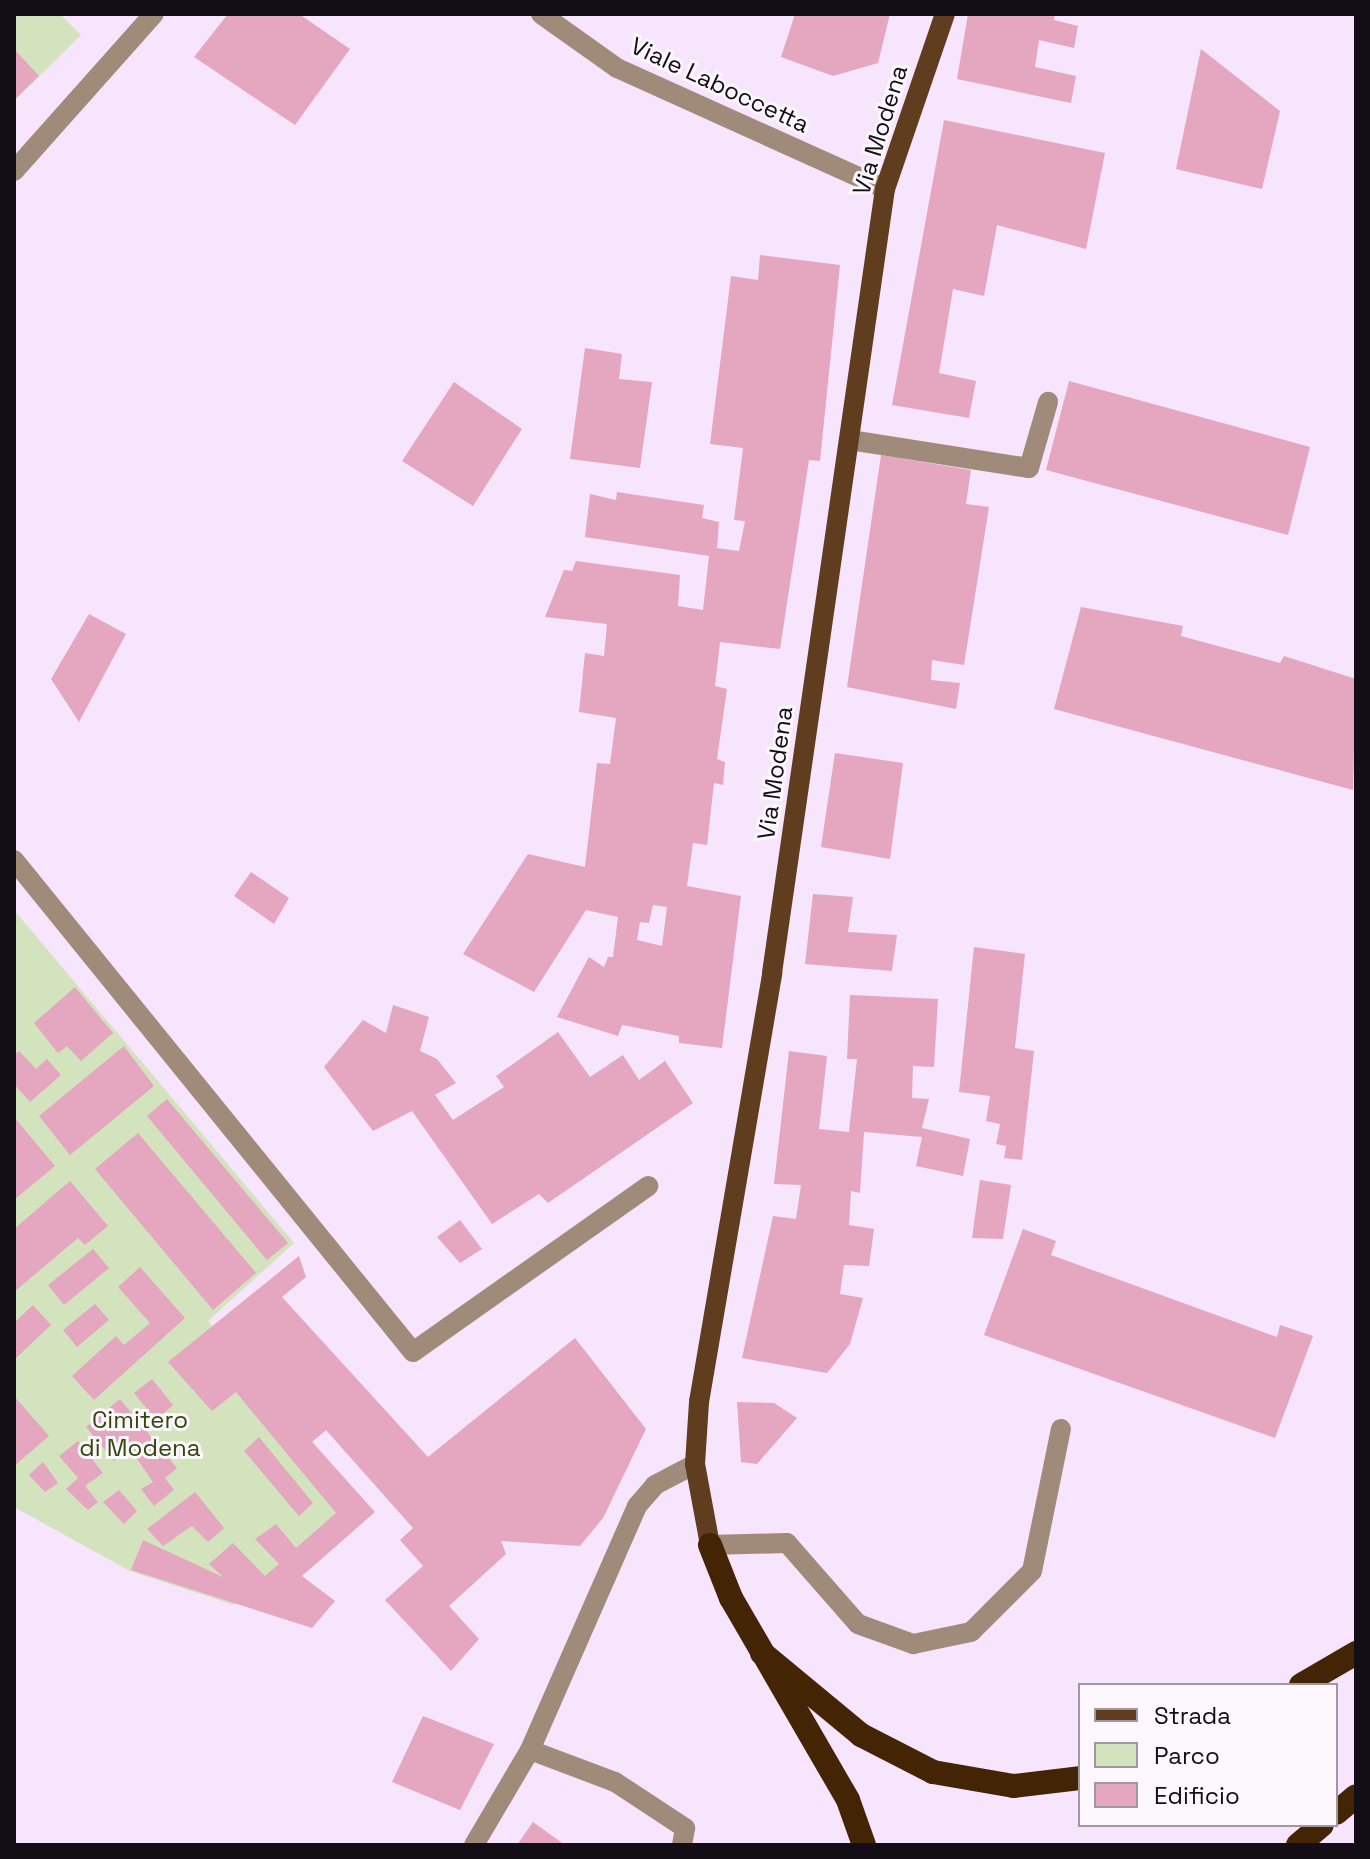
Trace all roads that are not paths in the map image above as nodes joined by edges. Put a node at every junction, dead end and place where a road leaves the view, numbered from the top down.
1 (154, 14) edge
2 (541, 14) edge
3 (945, 14) edge
4 (14, 171) edge
5 (885, 189) junction
6 (1048, 402) dead end
7 (850, 440) junction
8 (14, 860) edge
9 (648, 1186) dead end
10 (1061, 1429) dead end
11 (695, 1464) junction
12 (710, 1545) junction
13 (762, 1653) junction
14 (1356, 1653) edge
15 (1304, 1683) edge
16 (530, 1750) junction
17 (1078, 1778) edge
18 (1356, 1796) edge
19 (1338, 1811) edge
20 (1320, 1827) edge
21 (684, 1836) edge
22 (474, 1845) edge
23 (700, 1845) edge
24 (864, 1845) edge
25 (1298, 1845) edge

1 - 4 street
2 - 5 street, Viale Laboccetta
3 - 5 main road, Via Modena
5 - 7 main road, Via Modena
6 - 7 street
7 - 11 main road, Via Modena
8 - 9 street
10 - 12 street
11 - 12 main road, Via Modena
11 - 16 street
12 - 13 highway
13 - 17 highway
13 - 24 highway
14 - 15 highway
16 - 21 street
16 - 22 street
18 - 19 highway
20 - 25 highway
21 - 23 street

